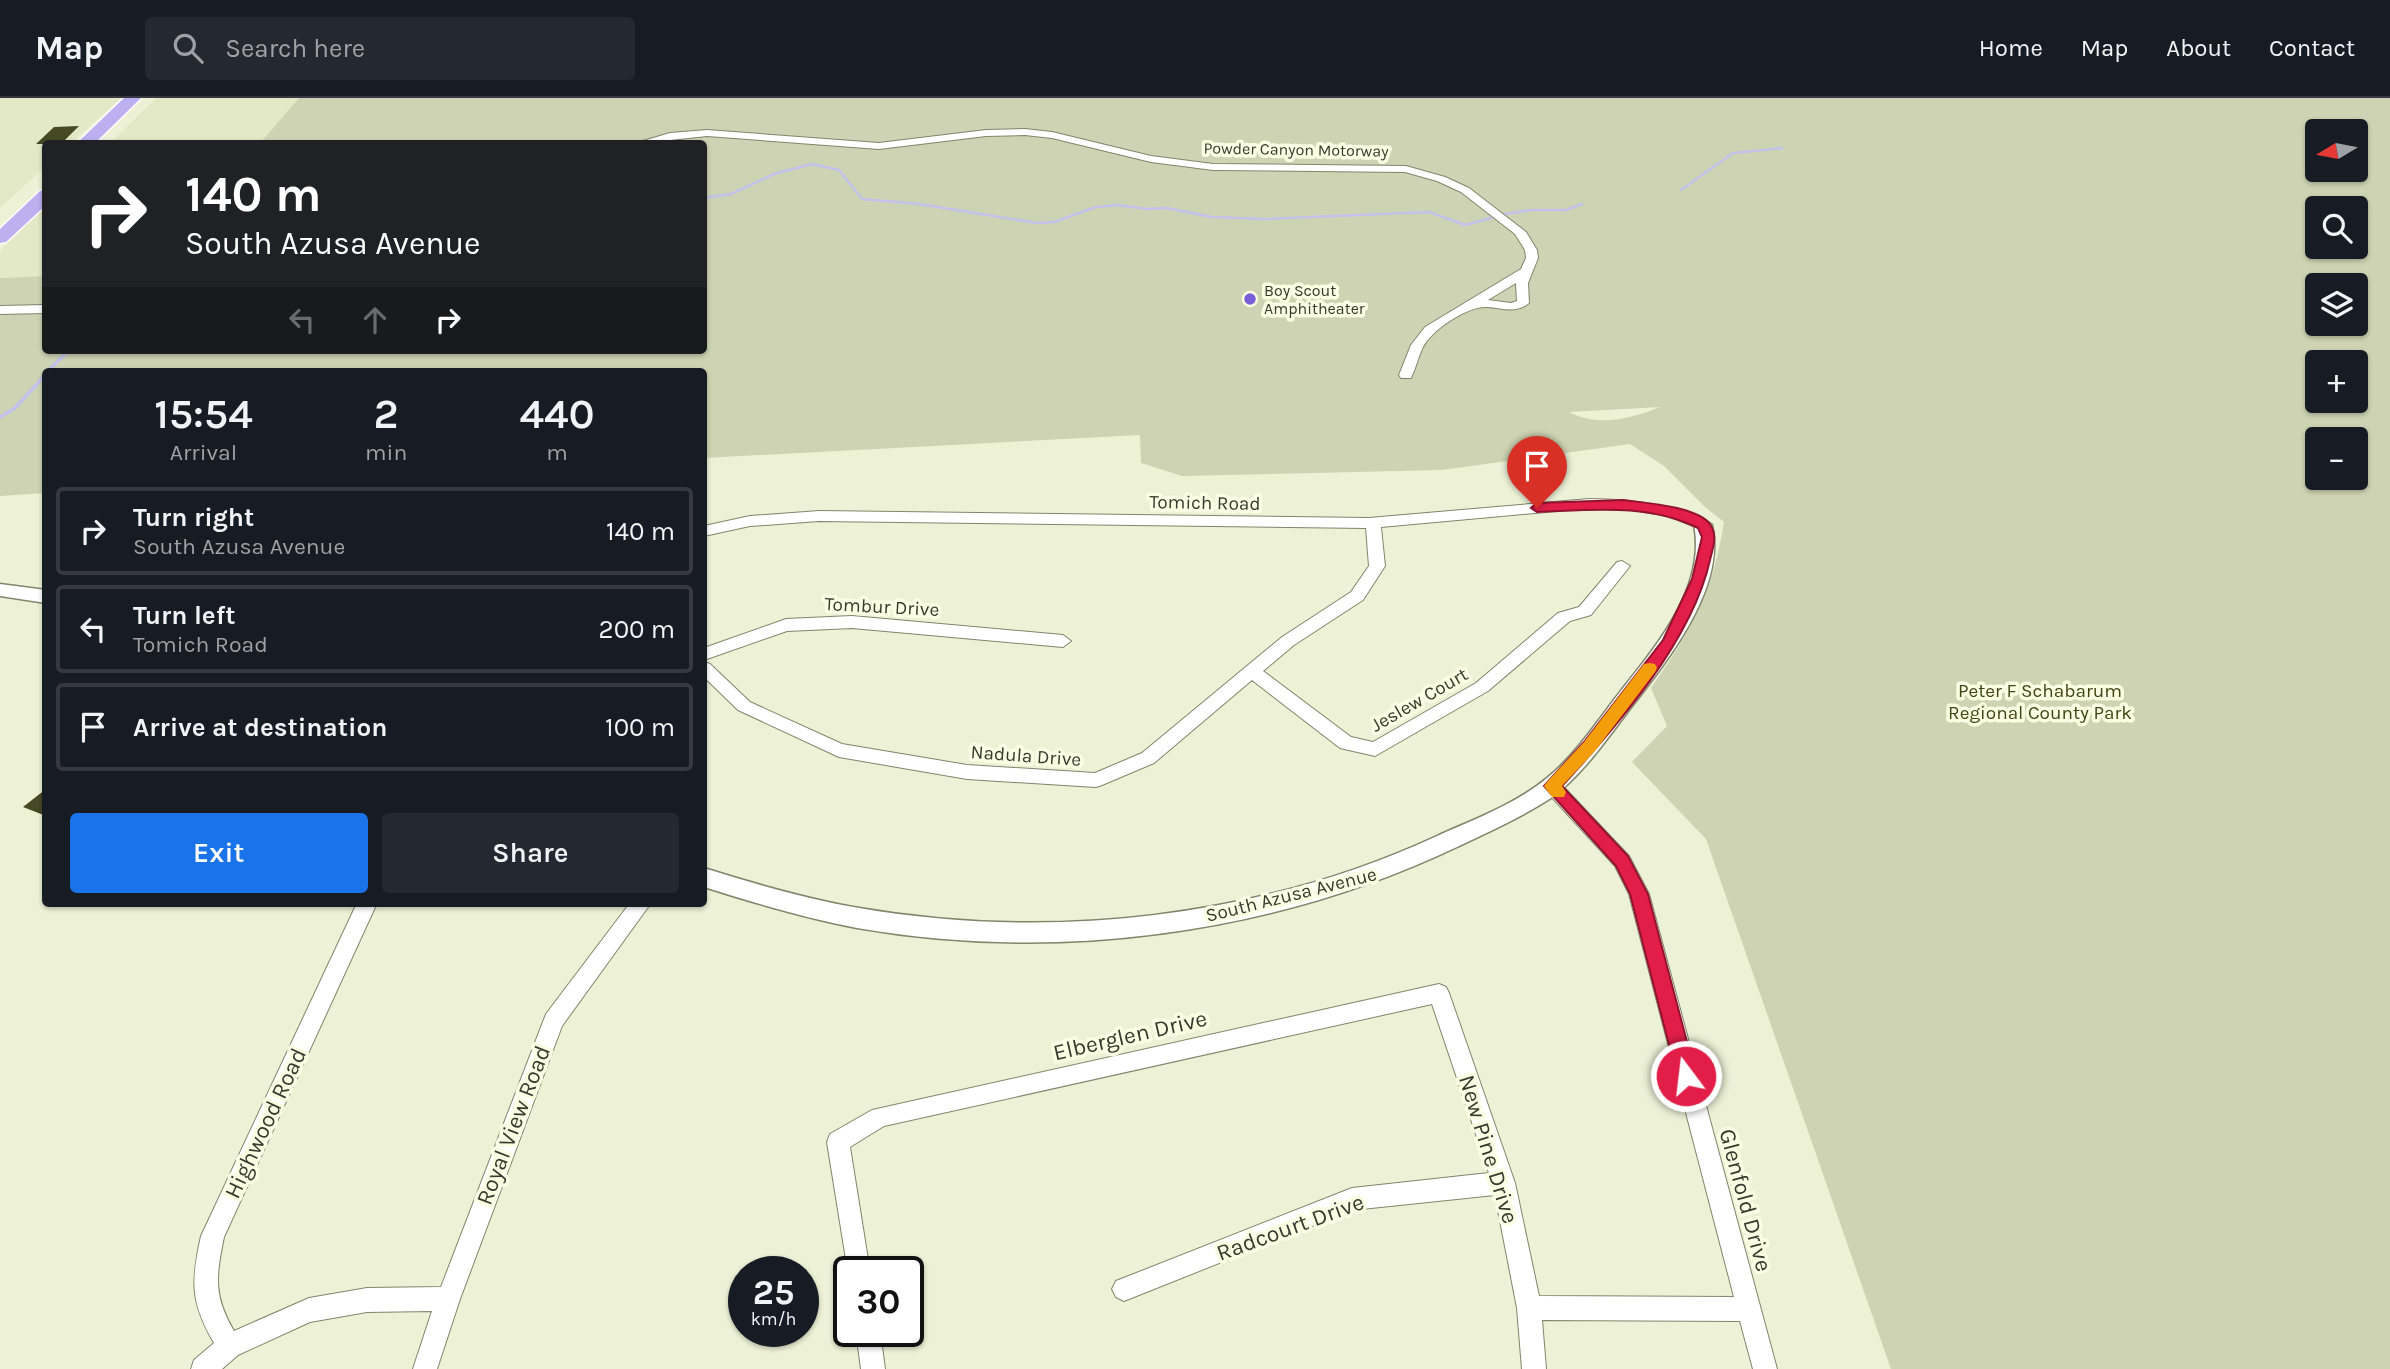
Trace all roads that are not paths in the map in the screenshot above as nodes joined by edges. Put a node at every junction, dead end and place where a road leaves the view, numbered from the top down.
1 (133, 98) edge
2 (149, 98) edge
3 (88, 140) edge
4 (104, 140) edge
5 (654, 140) edge
6 (42, 183) edge
7 (42, 199) edge
8 (0, 221) edge
9 (0, 238) edge
10 (1527, 271) junction
11 (1469, 307) junction
12 (42, 309) edge
13 (0, 310) edge
14 (1406, 375) dead end
15 (1373, 523) junction
16 (1703, 525) joint
17 (707, 530) edge
18 (1622, 566) dead end
19 (0, 590) edge
20 (42, 596) edge
21 (1063, 641) dead end
22 (707, 653) edge
23 (707, 671) edge
24 (1253, 672) junction
25 (1552, 786) junction
26 (707, 879) edge
27 (365, 907) edge
28 (638, 907) edge
29 (1439, 993) joint
30 (1504, 1183) junction
31 (856, 1256) edge
32 (1124, 1289) dead end
33 (448, 1299) junction
34 (1529, 1308) junction
35 (1748, 1309) junction
36 (229, 1346) junction
37 (870, 1347) edge
38 (203, 1369) edge
39 (425, 1369) edge
40 (873, 1369) edge
41 (1535, 1369) edge
42 (1765, 1369) edge

1 - 3 main road
2 - 4 main road
5 - 10 street, Powder Canyon Motorway
6 - 8 main road
7 - 9 main road
10 - 11 street
10 - 11 street
11 - 14 street
12 - 13 street
15 - 16 street, Tomich Road
15 - 17 street, Tomich Road
15 - 24 street, Nadula Drive
16 - 25 street, South Azusa Avenue
18 - 24 street, Jeslew Court
19 - 20 street
21 - 22 street, Tombur Drive
23 - 24 street, Nadula Drive
25 - 26 street, South Azusa Avenue
25 - 35 street, Glenfold Drive
27 - 36 street, Highwood Road
28 - 33 street, Royal View Road
29 - 30 street, New Pine Drive
29 - 31 street, Elberglen Drive
30 - 32 street, Radcourt Drive
30 - 34 street, New Pine Drive
33 - 36 street
33 - 39 street, Royal View Road
34 - 35 street
34 - 41 street, New Pine Drive
35 - 42 street, Glenfold Drive
36 - 38 street
37 - 40 street

